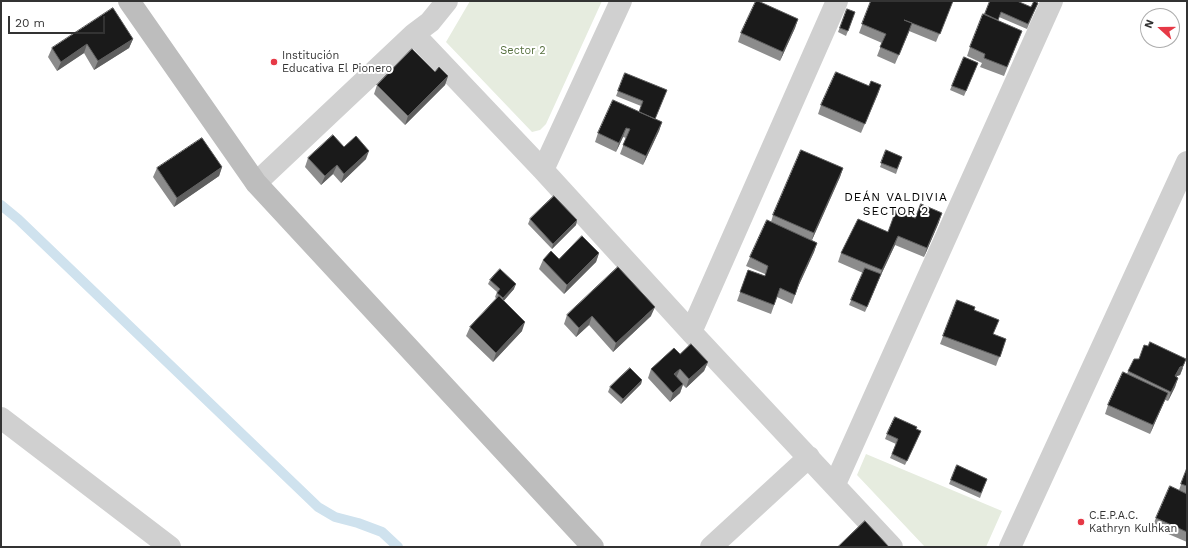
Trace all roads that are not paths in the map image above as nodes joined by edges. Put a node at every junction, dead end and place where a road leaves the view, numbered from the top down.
1 (129, 1) edge
2 (447, 1) edge
3 (621, 1) edge
4 (837, 1) edge
5 (1052, 1) edge
6 (414, 34) junction
7 (1187, 162) edge
8 (543, 170) junction
9 (256, 183) junction
10 (691, 332) junction
11 (1, 418) edge
12 (809, 457) junction
13 (835, 484) junction
14 (170, 547) edge
15 (593, 547) edge
16 (711, 547) edge
17 (892, 547) edge
18 (1010, 547) edge

1 - 9 street
2 - 6 street
3 - 8 street
4 - 10 street
5 - 13 street
6 - 8 street
6 - 9 street
7 - 18 street
8 - 10 street
9 - 15 street
10 - 12 street
11 - 14 street
12 - 13 street
12 - 16 street
13 - 17 street

